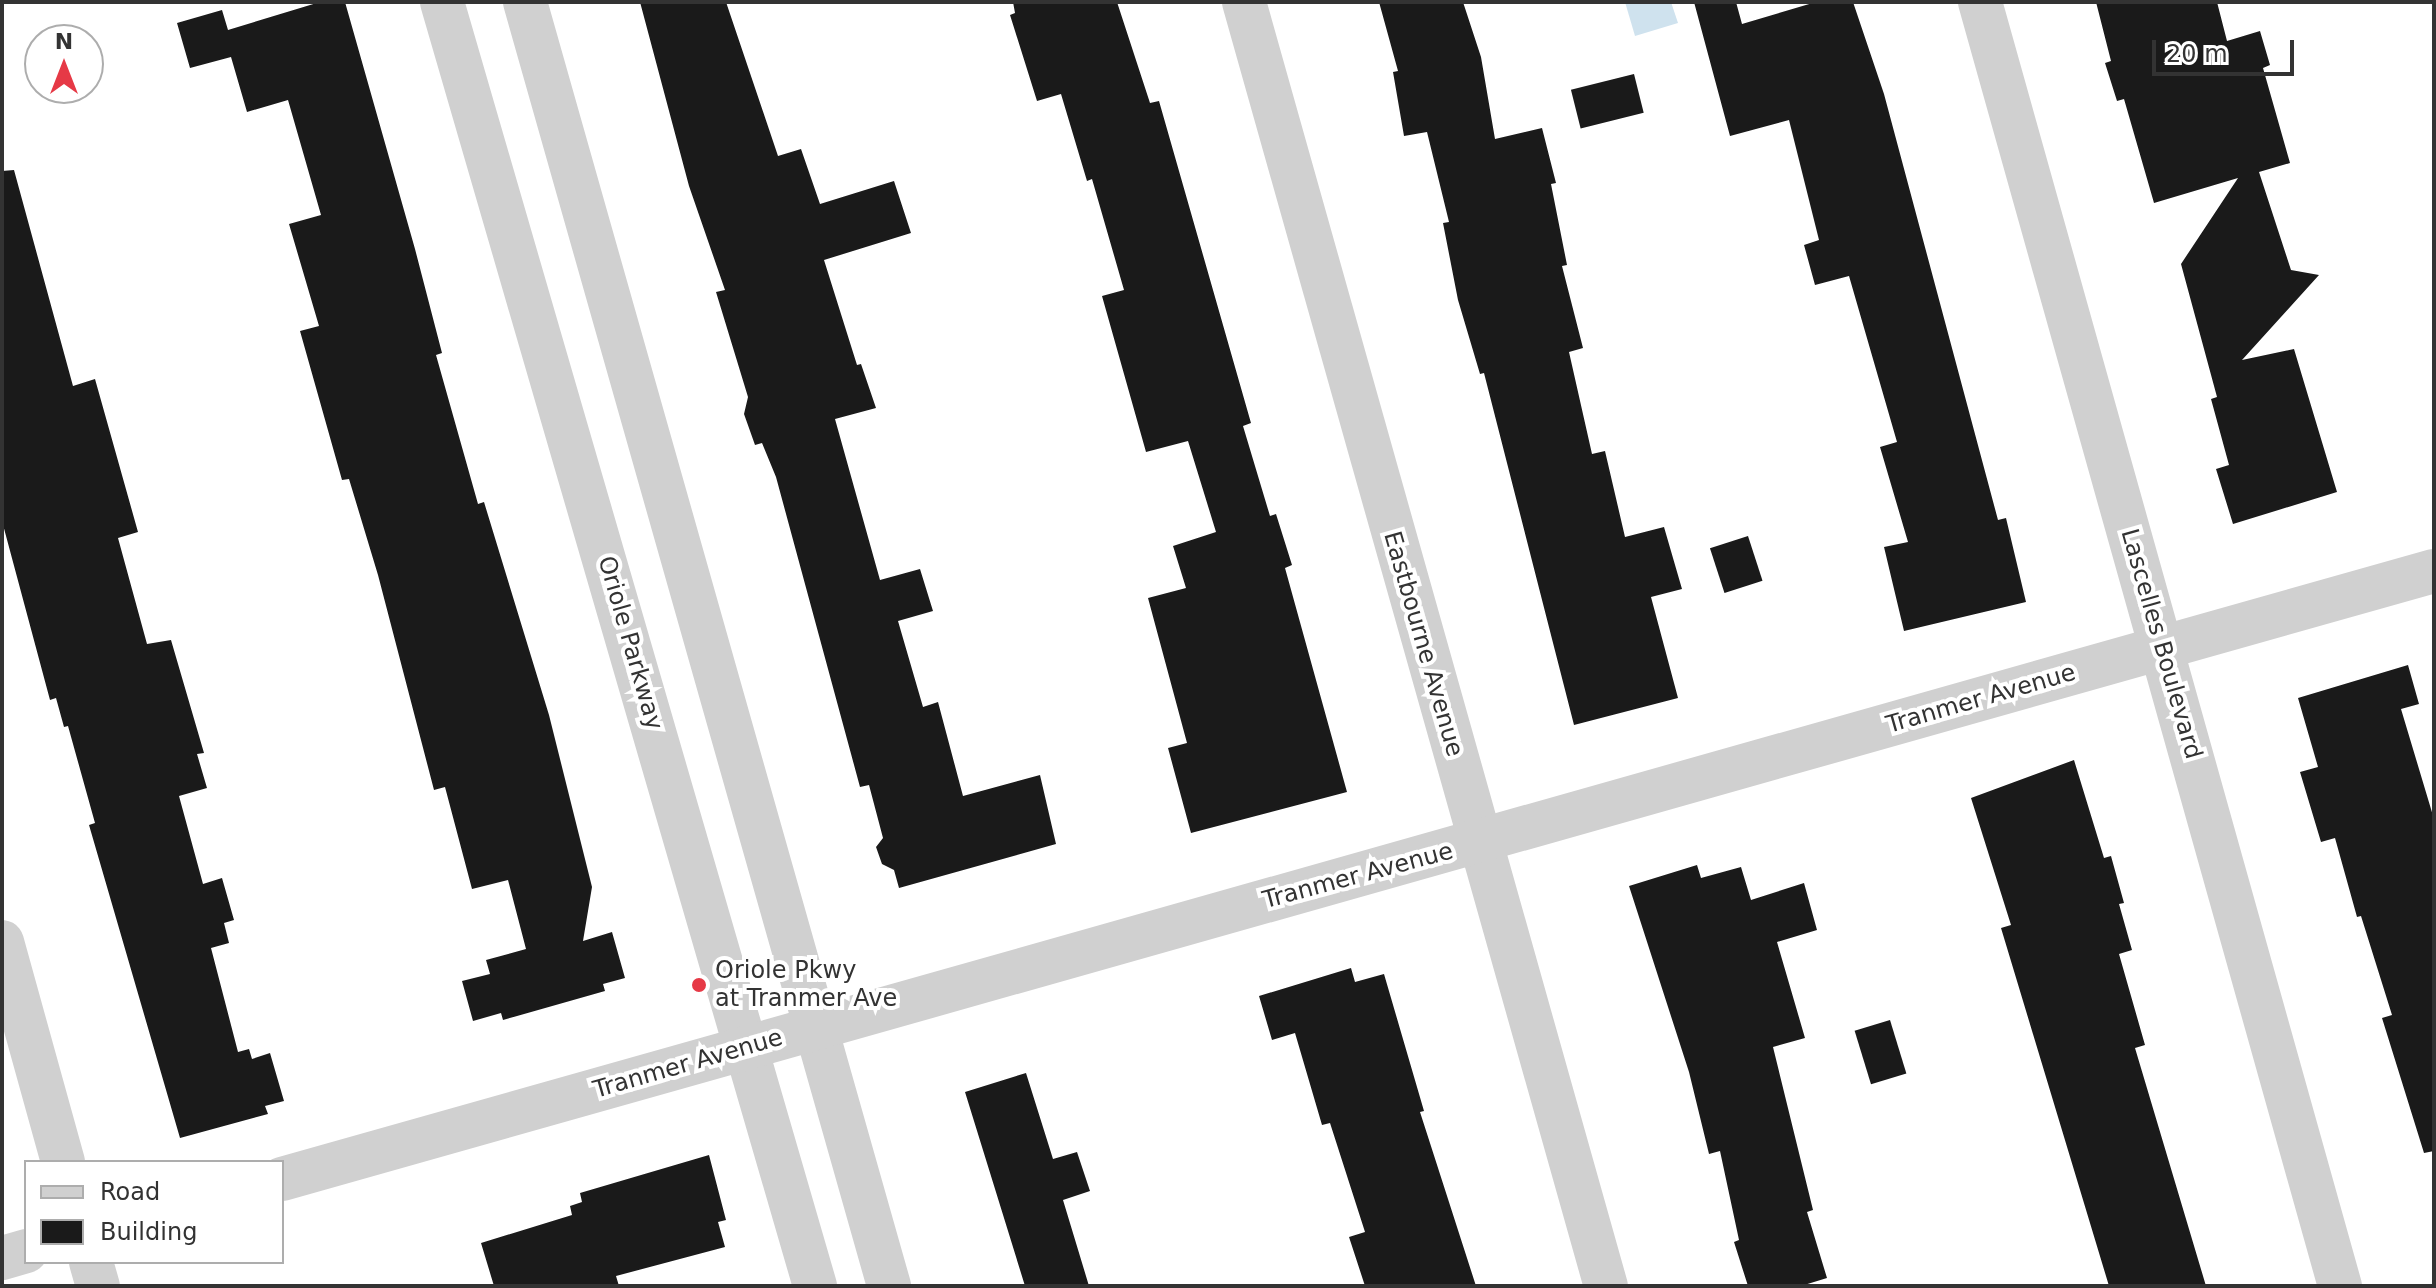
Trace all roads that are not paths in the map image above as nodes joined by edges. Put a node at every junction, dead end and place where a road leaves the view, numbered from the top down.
1 (442, 2) edge
2 (525, 2) edge
3 (1244, 2) edge
4 (1980, 2) edge
5 (2434, 571) edge
6 (2161, 646) junction
7 (1480, 844) junction
8 (2, 942) edge
9 (819, 1027) junction
10 (748, 1047) junction
11 (62, 1160) edge
12 (284, 1178) edge
13 (24, 1252) edge
14 (2, 1258) edge
15 (92, 1264) edge
16 (98, 1286) edge
17 (815, 1286) edge
18 (889, 1286) edge
19 (1606, 1286) edge
20 (2340, 1286) edge

1 - 10 street, Oriole Parkway
2 - 9 street
3 - 7 street, Eastbourne Avenue
4 - 6 street, Lascelles Boulevard
5 - 6 street, Tranmer Avenue
6 - 7 street, Tranmer Avenue
6 - 20 street, Lascelles Boulevard
7 - 9 street, Tranmer Avenue
7 - 19 street, Eastbourne Avenue
8 - 11 street
9 - 10 street, Tranmer Avenue
9 - 18 street
10 - 12 street, Tranmer Avenue
10 - 17 street, Oriole Parkway
13 - 14 street
15 - 16 street

